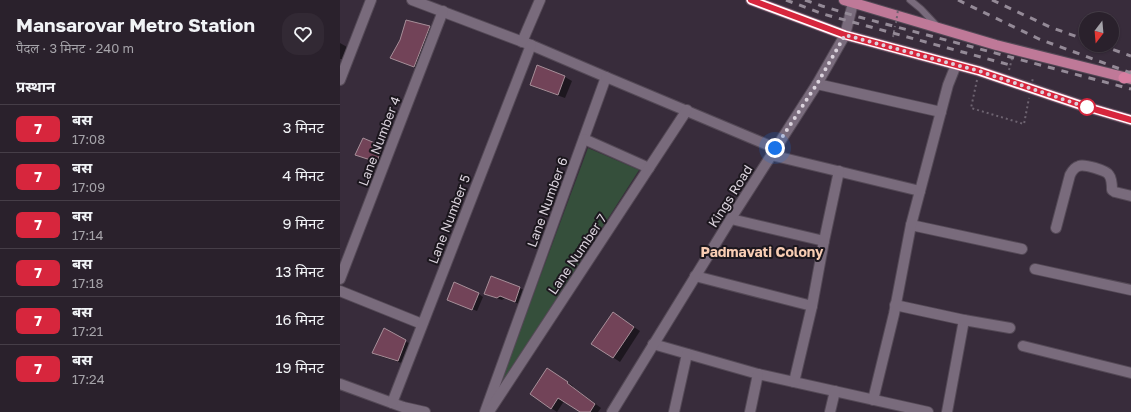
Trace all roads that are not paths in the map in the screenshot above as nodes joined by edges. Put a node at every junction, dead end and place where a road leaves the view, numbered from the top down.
1 (371, 0) edge
2 (412, 0) edge
3 (540, 0) edge
4 (751, 0) edge
5 (910, 0) edge
6 (848, 2) edge
7 (443, 11) junction
8 (939, 28) junction
9 (845, 35) junction
10 (527, 44) junction
11 (956, 65) junction
12 (606, 77) junction
13 (1129, 78) edge
14 (340, 80) edge
15 (817, 84) junction
16 (687, 110) junction
17 (941, 112) junction
18 (1131, 120) edge
19 (584, 139) junction
20 (773, 152) junction
21 (649, 168) junction
22 (839, 171) junction
23 (920, 191) junction
24 (1131, 196) edge
25 (731, 219) junction
26 (911, 225) junction
27 (1056, 228) dead end
28 (824, 241) junction
29 (1022, 249) dead end
30 (1035, 269) dead end
31 (696, 276) junction
32 (340, 279) edge
33 (1131, 290) edge
34 (340, 291) edge
35 (895, 305) junction
36 (812, 306) junction
37 (964, 320) junction
38 (422, 324) junction
39 (1010, 328) dead end
40 (653, 344) junction
41 (1023, 346) dead end
42 (687, 354) junction
43 (1131, 373) edge
44 (758, 374) junction
45 (794, 382) junction
46 (340, 384) edge
47 (835, 391) junction
48 (873, 400) junction
49 (392, 403) junction
50 (909, 410) edge
51 (425, 412) edge
52 (485, 412) edge
53 (489, 412) edge
54 (612, 412) edge
55 (674, 412) edge
56 (750, 412) edge
57 (830, 412) edge
58 (928, 412) edge
59 (947, 412) edge

1 - 14 street
2 - 7 street
3 - 10 street, Lane Number 5
4 - 9 main road
5 - 8 lane
6 - 8 main road
6 - 9 street, Kings Road
7 - 10 street
7 - 32 street, Lane Number 4
8 - 13 main road
9 - 11 main road
9 - 15 street, Kings Road
10 - 12 street
10 - 38 street, Lane Number 5
11 - 17 street
11 - 18 main road
12 - 16 street
12 - 19 street, Lane Number 6
15 - 17 street
15 - 20 street, Kings Road
16 - 20 street
16 - 21 street, Lane Number 7
17 - 23 street
19 - 21 street
19 - 52 street, Lane Number 6
20 - 22 street
20 - 25 street, Kings Road
21 - 53 street, Lane Number 7
22 - 23 street
22 - 28 street
23 - 26 street
24 - 27 street
25 - 28 street
25 - 31 street, Kings Road
26 - 29 street
26 - 35 street
28 - 36 street
30 - 33 street
31 - 36 street
31 - 40 street, Kings Road
34 - 38 street
35 - 37 street
35 - 48 street
36 - 45 street
37 - 39 street
37 - 59 street
38 - 49 street, Lane Number 5
40 - 42 street
40 - 54 street, Kings Road
41 - 43 street
42 - 44 street
42 - 55 street
44 - 45 street
44 - 56 street
45 - 47 street
46 - 49 street
47 - 48 street
47 - 57 street
48 - 50 street
49 - 51 street
50 - 58 street

